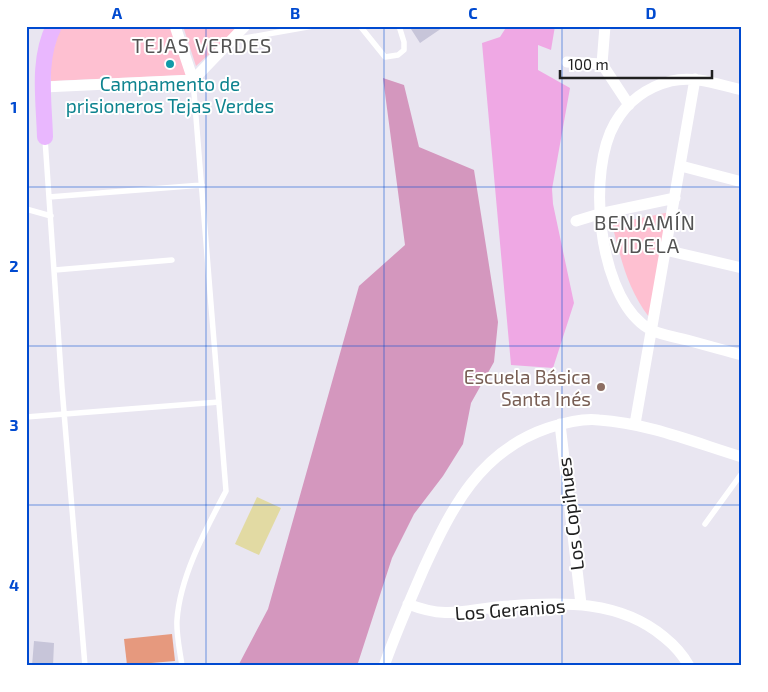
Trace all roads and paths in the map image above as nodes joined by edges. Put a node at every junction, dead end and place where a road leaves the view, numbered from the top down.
1 (54, 26) edge
2 (175, 26) edge
3 (313, 26) edge
4 (360, 26) edge
5 (399, 26) edge
6 (605, 26) edge
7 (244, 27) edge
8 (232, 40) junction
9 (567, 62) dead end
10 (602, 64) junction
11 (695, 79) junction
12 (193, 80) junction
13 (44, 88) junction
14 (742, 90) edge
15 (628, 105) junction
16 (45, 137) joint
17 (680, 166) junction
18 (742, 182) edge
19 (202, 185) junction
20 (49, 197) junction
21 (675, 198) junction
22 (26, 209) edge
23 (599, 214) junction
24 (51, 216) junction
25 (576, 221) dead end
26 (665, 250) junction
27 (172, 260) dead end
28 (742, 268) edge
29 (55, 270) junction
30 (651, 331) junction
31 (742, 355) edge
32 (219, 402) junction
33 (64, 414) junction
34 (26, 417) edge
35 (560, 424) junction
36 (635, 424) junction
37 (742, 457) edge
38 (742, 473) edge
39 (705, 524) dead end
40 (408, 604) junction
41 (581, 604) junction
42 (85, 666) edge
43 (182, 666) edge
44 (384, 666) edge
45 (689, 666) edge

1 - 13 street
2 - 12 street
3 - 8 lane
4 - 5 lane
6 - 10 street
7 - 8 street
8 - 12 street
9 - 10 street
10 - 15 street
11 - 14 street
11 - 15 street
11 - 17 street
12 - 13 street
12 - 19 lane
13 - 16 street
15 - 23 street
16 - 20 lane
17 - 18 street
17 - 21 street
19 - 20 lane
19 - 32 lane
20 - 24 lane
21 - 23 street
21 - 26 street
22 - 24 lane
23 - 25 street
23 - 30 street
24 - 29 lane
26 - 28 street
26 - 30 street
27 - 29 lane
29 - 33 lane
30 - 31 street
30 - 36 street
32 - 33 lane
32 - 43 lane
33 - 34 lane
33 - 42 lane
35 - 36 street
35 - 40 street
35 - 41 street, Los Copihues
36 - 37 street
38 - 39 lane
40 - 41 street, Los Geranios
40 - 44 street
41 - 45 street, Los Geranios

